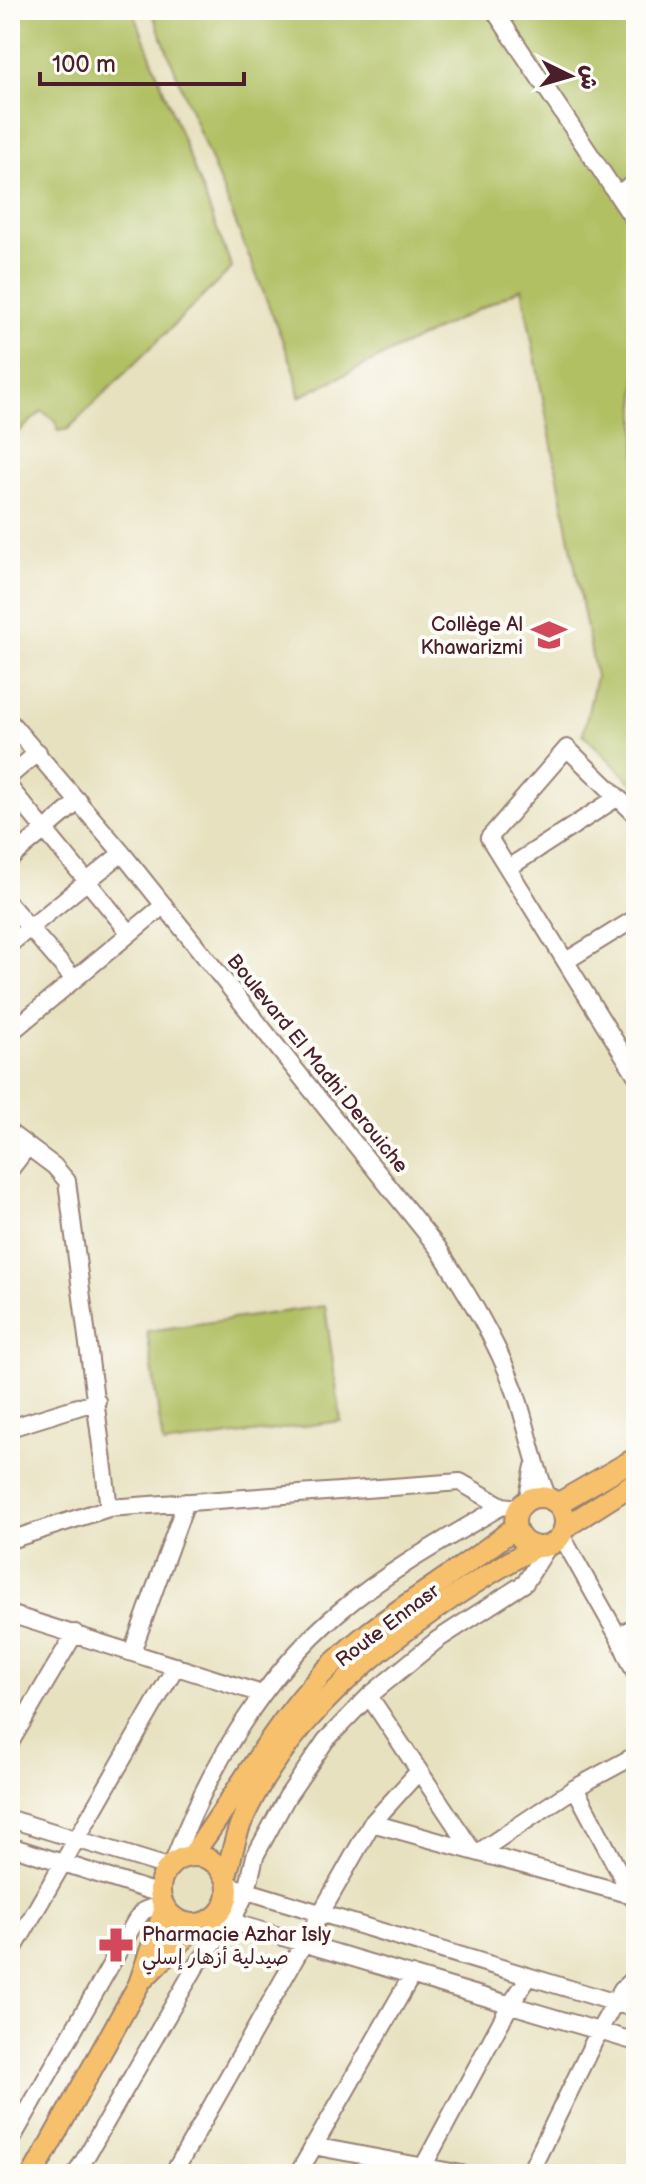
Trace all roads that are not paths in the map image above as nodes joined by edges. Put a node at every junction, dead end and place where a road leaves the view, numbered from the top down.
1 (494, 10) edge
2 (636, 184) edge
3 (616, 193) junction
4 (636, 223) edge
5 (10, 722) edge
6 (38, 752) junction
7 (10, 776) edge
8 (10, 788) edge
9 (618, 797) junction
10 (79, 801) junction
11 (636, 815) edge
12 (46, 831) junction
13 (122, 853) junction
14 (10, 859) edge
15 (508, 868) junction
16 (89, 880) junction
17 (10, 905) edge
18 (164, 905) junction
19 (636, 918) edge
20 (29, 928) junction
21 (129, 932) junction
22 (10, 944) edge
23 (566, 961) junction
24 (73, 978) junction
25 (13, 1025) edge
26 (630, 1051) edge
27 (636, 1075) edge
28 (10, 1133) edge
29 (26, 1149) junction
30 (10, 1170) edge
31 (97, 1401) junction
32 (10, 1428) edge
33 (636, 1458) edge
34 (534, 1466) junction
35 (636, 1482) edge
36 (552, 1501) junction
37 (186, 1502) junction
38 (109, 1508) junction
39 (516, 1511) junction
40 (552, 1539) junction
41 (10, 1540) edge
42 (10, 1614) edge
43 (636, 1626) edge
44 (75, 1633) junction
45 (618, 1636) junction
46 (132, 1652) junction
47 (176, 1666) junction
48 (636, 1675) edge
49 (262, 1694) junction
50 (369, 1696) junction
51 (10, 1743) edge
52 (636, 1755) edge
53 (419, 1771) junction
54 (575, 1788) junction
55 (10, 1819) edge
56 (372, 1823) junction
57 (75, 1839) junction
58 (10, 1846) edge
59 (475, 1851) junction
60 (192, 1855) junction
61 (63, 1862) junction
62 (170, 1865) junction
63 (235, 1885) junction
64 (634, 1900) edge
65 (163, 1902) junction
66 (323, 1914) junction
67 (215, 1921) junction
68 (305, 1943) junction
69 (10, 1955) edge
70 (412, 1975) junction
71 (636, 1976) edge
72 (529, 1977) junction
73 (139, 1984) junction
74 (617, 2003) junction
75 (510, 2005) junction
76 (636, 2009) edge
77 (599, 2031) junction
78 (636, 2042) edge
79 (10, 2142) edge
80 (313, 2146) junction
81 (423, 2167) junction
82 (401, 2168) edge
83 (33, 2174) edge
84 (76, 2174) edge
85 (173, 2174) edge
86 (298, 2174) edge
87 (462, 2174) edge
88 (529, 2174) edge

1 - 3 street
2 - 3 street
3 - 4 street
5 - 6 street, Boulevard El Madhi Derouiche
6 - 7 street
6 - 10 street, Boulevard El Madhi Derouiche
8 - 12 street
9 - 11 street
9 - 15 street
9 - 15 street
10 - 12 street
10 - 13 street, Boulevard El Madhi Derouiche
12 - 14 street
12 - 16 street
13 - 16 street
13 - 18 street, Boulevard El Madhi Derouiche
15 - 23 street
16 - 20 street
16 - 21 street
17 - 20 street
18 - 21 street
18 - 34 street, Boulevard El Madhi Derouiche
19 - 23 street
20 - 22 street
20 - 24 street
21 - 24 street
23 - 26 street
24 - 25 street
26 - 27 street
28 - 29 street
29 - 30 street
29 - 31 street
31 - 32 street
31 - 38 street
33 - 36 main road
34 - 36 street, Boulevard El Madhi Derouiche
34 - 39 street
35 - 40 main road, Route Ennasr
36 - 39 main road
36 - 40 main road
37 - 38 street
37 - 39 street
37 - 46 street
38 - 41 street
39 - 40 main road
39 - 49 street
39 - 60 main road, Route Ennasr
40 - 45 street
40 - 50 street
40 - 63 main road, Route Ennasr
42 - 44 street
43 - 45 street
44 - 46 street
44 - 51 street
45 - 48 street
46 - 47 street
47 - 49 street
47 - 57 street
49 - 62 street
50 - 53 street
50 - 63 street
52 - 54 street
53 - 56 street
53 - 59 street
54 - 59 street
54 - 64 street
55 - 57 street
56 - 59 street
56 - 66 street
57 - 61 street
57 - 62 street
58 - 61 street
59 - 64 street
60 - 62 main road
60 - 63 main road
61 - 65 street
61 - 69 street
62 - 65 main road
63 - 66 street
63 - 67 main road
65 - 67 main road
65 - 73 main road
65 - 79 street
66 - 68 street
66 - 72 street
67 - 68 street
67 - 73 main road
67 - 84 street
68 - 70 street
68 - 85 street
70 - 75 street
70 - 80 street
71 - 74 street
72 - 74 street
72 - 75 street
73 - 83 main road
74 - 76 street
74 - 77 street
75 - 77 street
75 - 81 street
77 - 78 street
77 - 88 street
80 - 82 street
80 - 86 street
81 - 82 street
81 - 87 street

